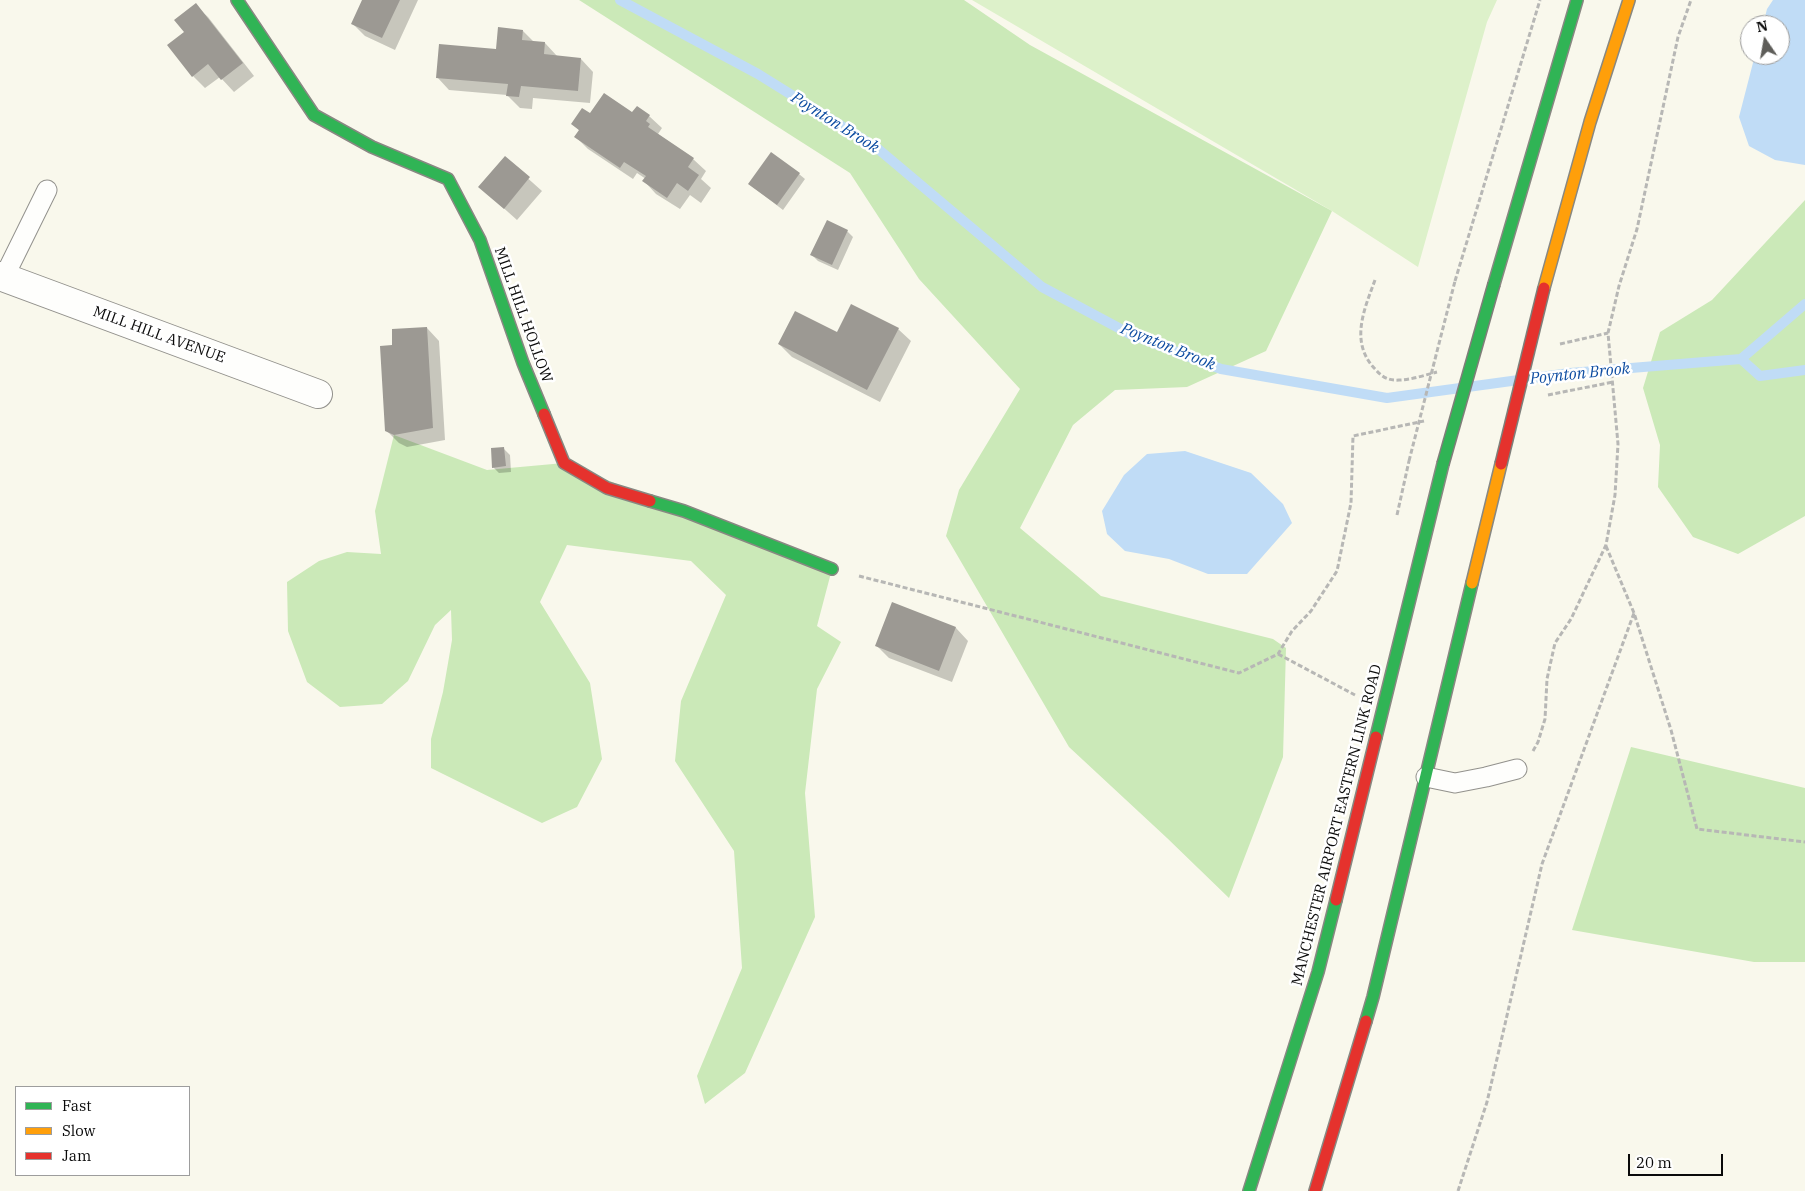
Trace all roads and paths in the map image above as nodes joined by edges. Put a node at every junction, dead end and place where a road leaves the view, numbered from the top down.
1 (237, 0) edge
2 (1540, 0) edge
3 (1577, 0) edge
4 (1629, 0) edge
5 (1689, 1) edge
6 (47, 190) dead end
7 (2, 277) edge
8 (318, 394) dead end
9 (1409, 461) dead end
10 (1606, 545) junction
11 (832, 569) joint
12 (1634, 613) junction
13 (1357, 696) dead end
14 (1516, 769) joint
15 (1426, 777) junction
16 (1805, 842) edge
17 (1250, 1191) edge
18 (1315, 1191) edge
19 (1458, 1191) edge

1 - 11 main road, MILL HILL HOLLOW
2 - 9 path, bridge
3 - 17 main road, MANCHESTER AIRPORT EASTERN LINK ROAD, bridge
4 - 15 main road, bridge
5 - 10 path
6 - 7 lane
7 - 8 street, MILL HILL AVENUE
10 - 12 path
10 - 14 path
11 - 13 path
12 - 16 path
12 - 19 path
14 - 15 lane
15 - 18 main road

